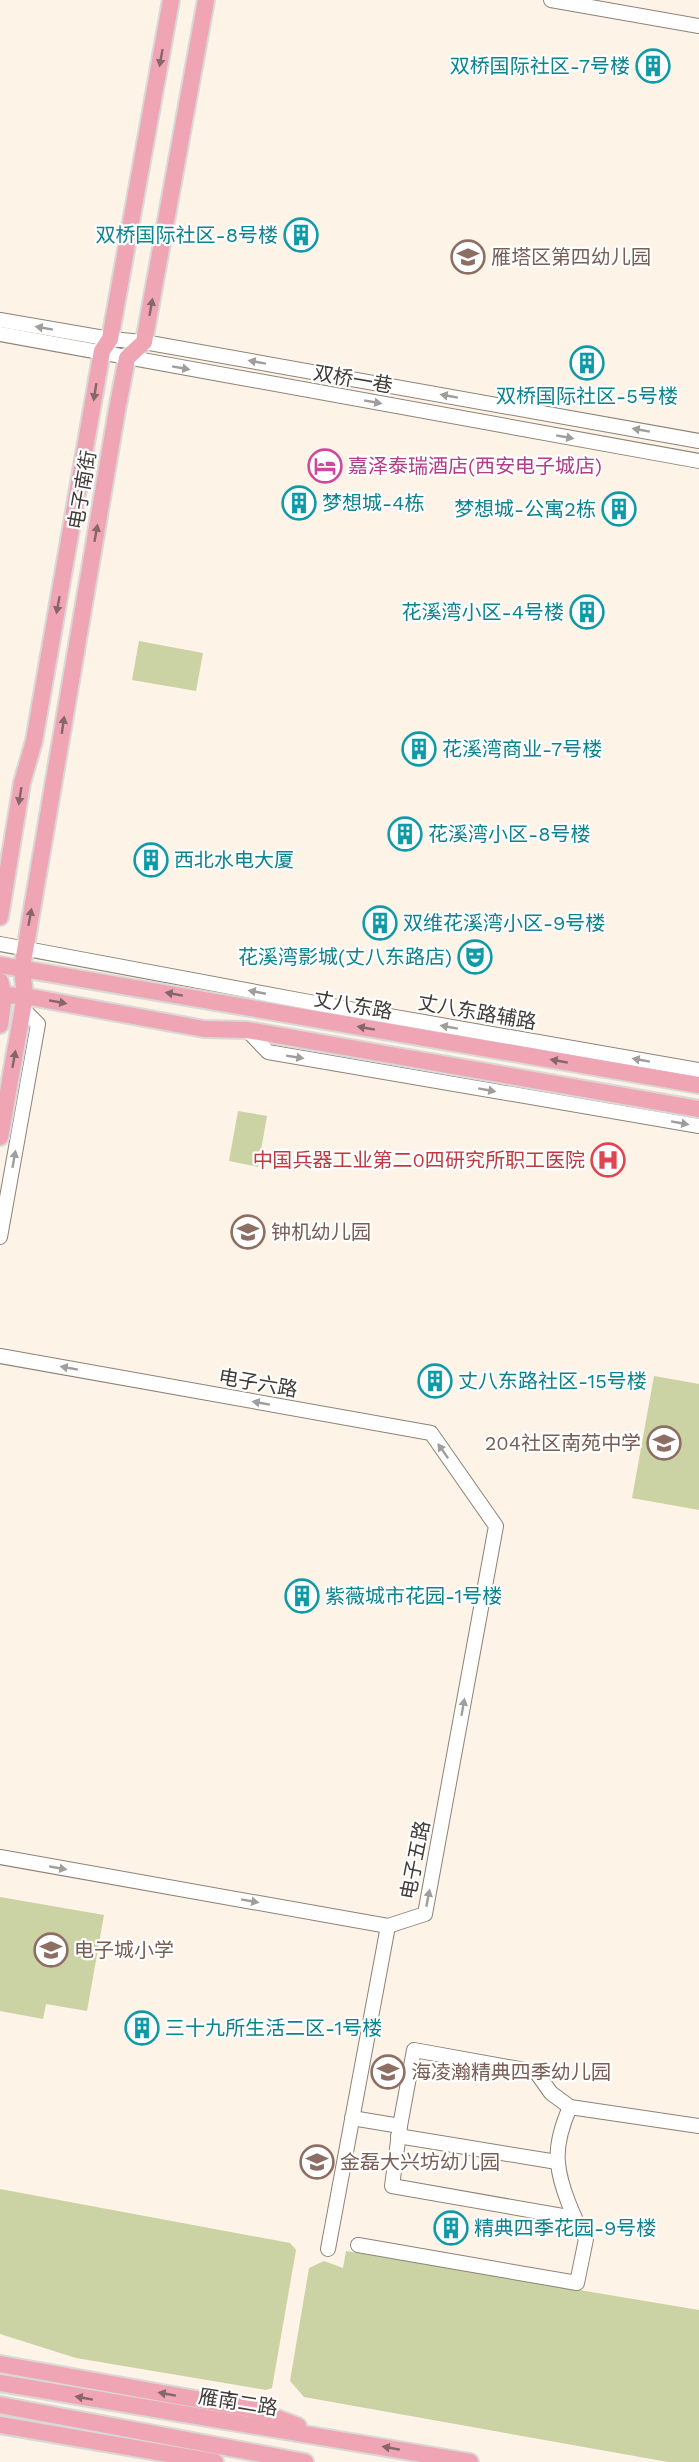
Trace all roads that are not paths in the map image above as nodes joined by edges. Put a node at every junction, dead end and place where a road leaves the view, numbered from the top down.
1 (171, 0) edge
2 (206, 0) edge
3 (552, 0) edge
4 (699, 26) edge
5 (0, 320) edge
6 (0, 334) edge
7 (144, 342) junction
8 (106, 345) junction
9 (127, 358) junction
10 (699, 441) edge
11 (699, 461) edge
12 (0, 917) edge
13 (0, 944) edge
14 (26, 948) junction
15 (0, 964) edge
16 (22, 968) junction
17 (24, 1002) junction
18 (1, 1003) edge
19 (247, 1030) junction
20 (363, 1050) junction
21 (360, 1068) junction
22 (699, 1070) edge
23 (699, 1085) edge
24 (699, 1109) edge
25 (699, 1126) edge
26 (0, 1137) edge
27 (0, 1237) edge
28 (0, 1356) edge
29 (477, 1499) joint
30 (0, 1857) edge
31 (388, 1926) junction
32 (570, 2108) junction
33 (352, 2118) junction
34 (699, 2126) edge
35 (399, 2132) junction
36 (557, 2162) junction
37 (573, 2218) junction
38 (358, 2245) dead end
39 (328, 2249) dead end
40 (0, 2364) edge
41 (0, 2383) edge
42 (0, 2405) edge
43 (0, 2425) edge
44 (324, 2436) junction
45 (215, 2462) edge
46 (305, 2462) edge
47 (470, 2462) edge

1 -> 8 main road, 电子南街
7 -> 2 main road
3 - 4 street
8 -> 5 street, 双桥一巷
6 - 8 street, 双桥一巷
7 - 8 street, 双桥一巷
7 - 9 main road
10 -> 7 street, 双桥一巷
8 - 9 street, 双桥一巷
8 -> 12 main road, 电子南街
9 -> 11 street, 双桥一巷
14 -> 9 main road, 电子南街
13 - 14 street, 丈八东路辅路
14 - 16 main road, 电子南街
22 -> 14 street, 丈八东路辅路
15 - 16 main road, 丈八东路
16 - 17 main road, 电子南街
23 -> 16 main road, 丈八东路
17 - 18 main road
17 -> 19 main road
26 -> 17 main road, 电子南街
27 -> 17 street
19 - 20 main road
19 -> 21 street
20 - 21 street
20 - 24 main road
21 -> 25 street
29 -> 28 street, 电子六路
31 -> 29 street, 电子五路
30 -> 31 street, 电子五路
31 - 33 street
32 - 34 street
32 - 35 street
32 - 36 street
33 - 35 street
33 - 39 street
35 - 36 street
35 - 37 street
36 - 37 street
37 - 38 street
44 -> 40 main road
44 -> 41 main road, 雁南二路
42 - 46 main road
43 - 45 main road
47 -> 44 main road, 雁南二路

